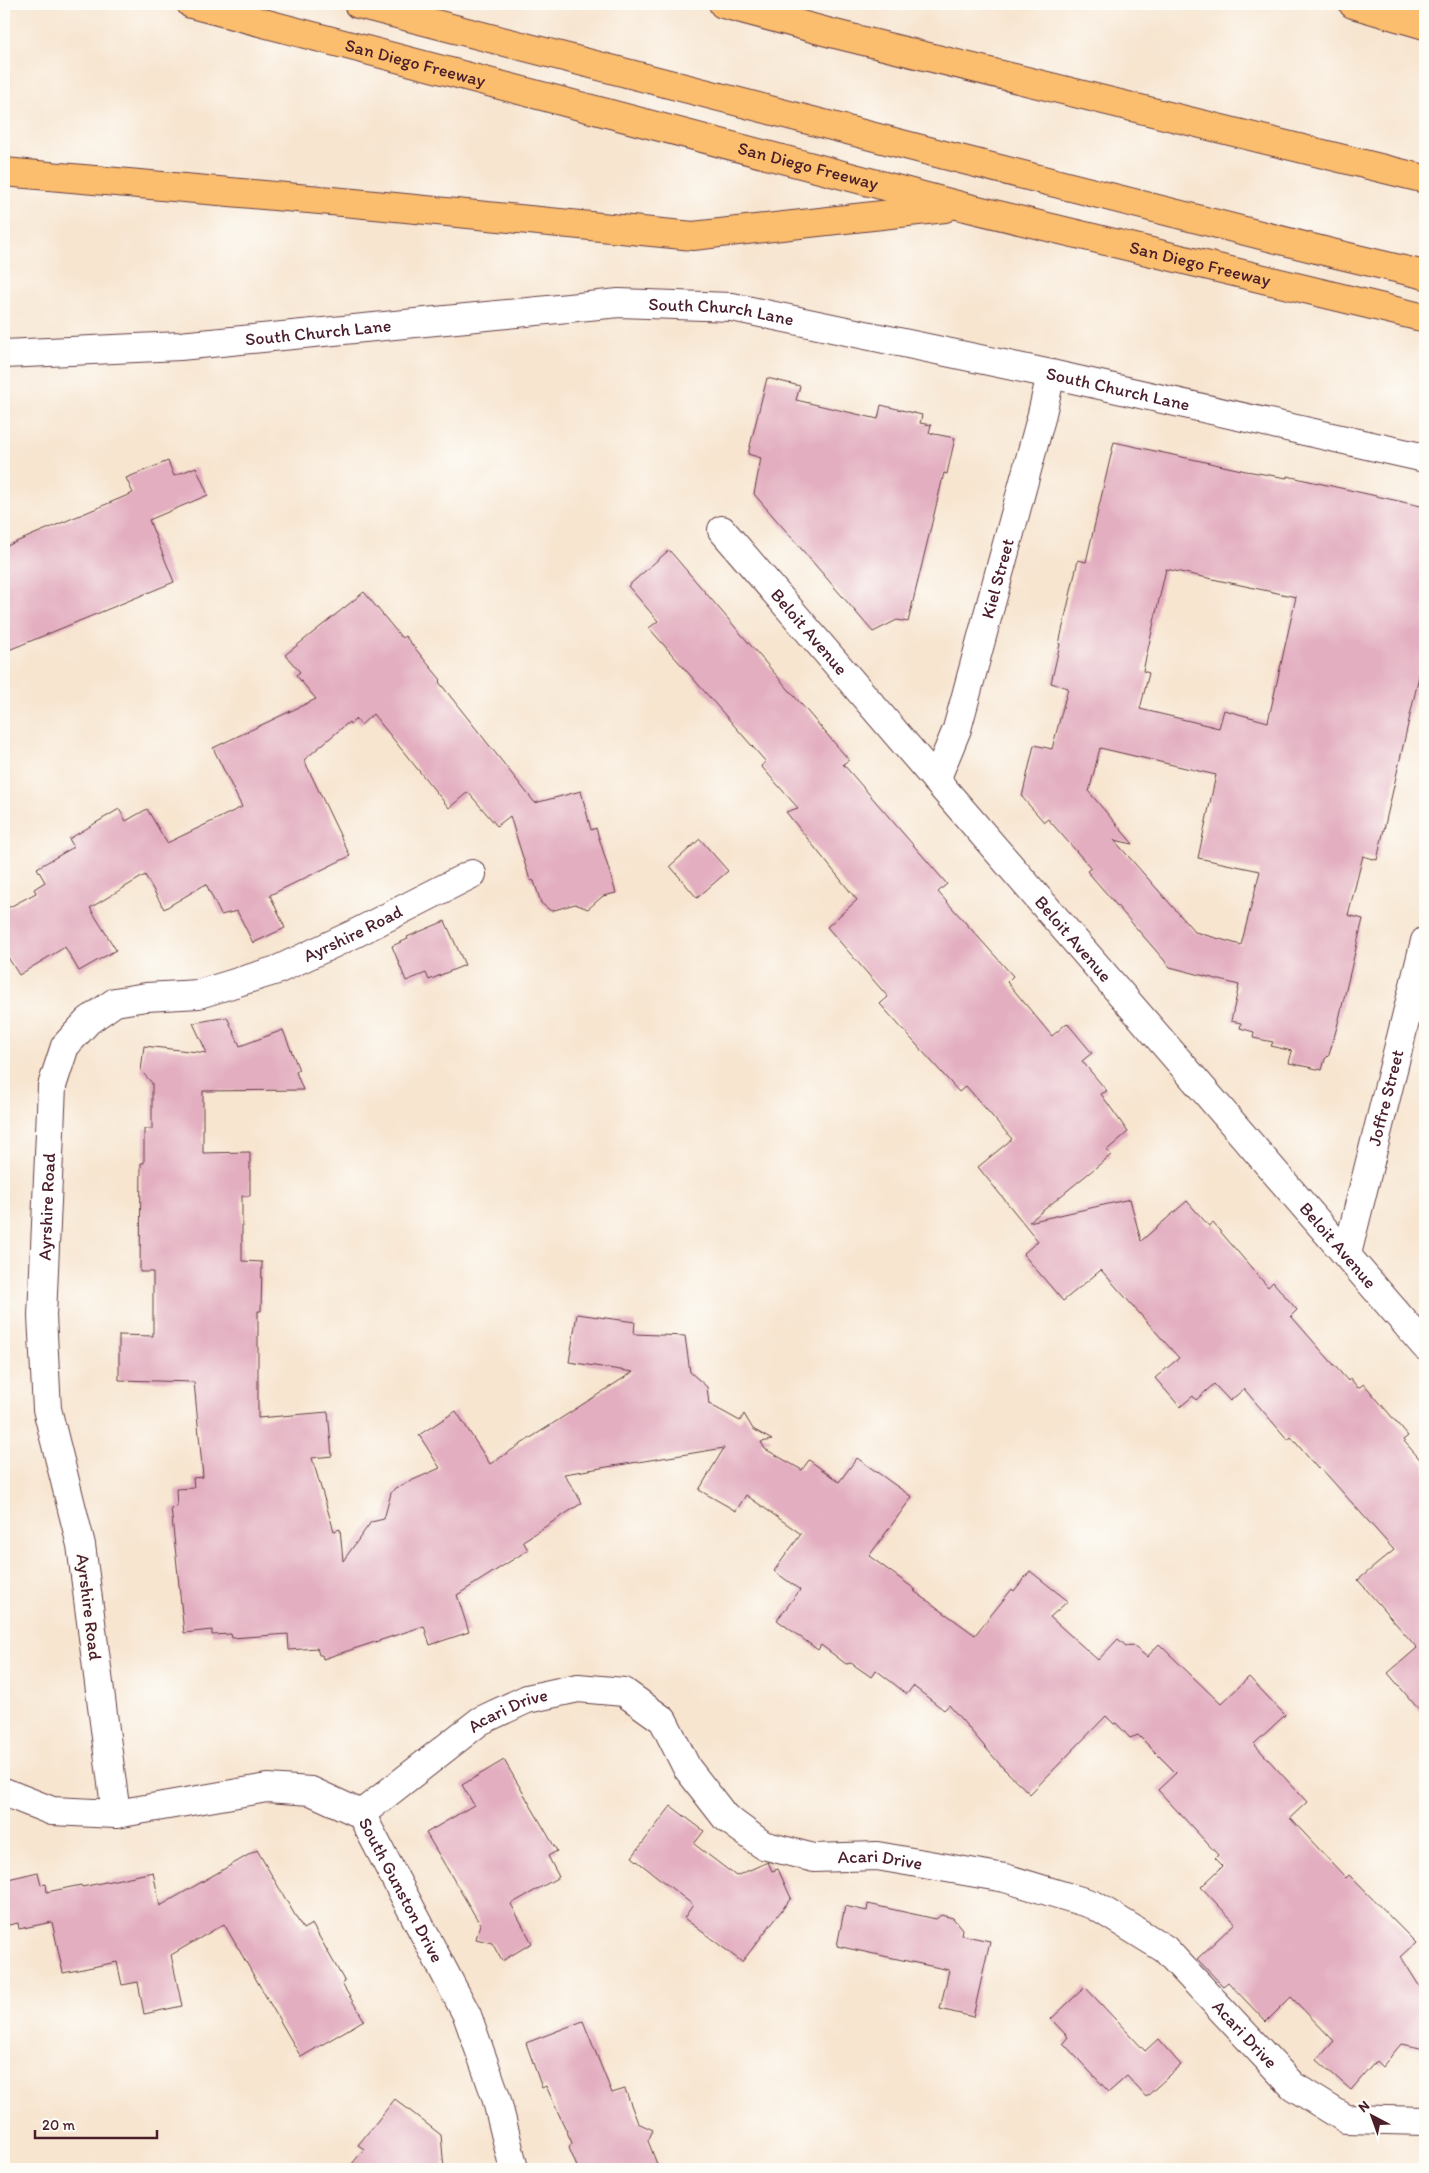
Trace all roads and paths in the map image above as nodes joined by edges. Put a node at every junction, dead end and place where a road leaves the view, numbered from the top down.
1 (191, 4) edge
2 (358, 4) edge
3 (723, 4) edge
4 (1353, 4) edge
5 (1425, 25) edge
6 (4, 172) edge
7 (1425, 179) edge
8 (961, 206) junction
9 (1425, 275) edge
10 (1425, 318) edge
11 (4, 354) edge
12 (1051, 374) junction
13 (1425, 458) edge
14 (722, 530) dead end
15 (936, 780) junction
16 (472, 874) dead end
17 (1425, 941) edge
18 (1347, 1254) junction
19 (1425, 1346) edge
20 (4, 1792) edge
21 (116, 1814) junction
22 (361, 1814) junction
23 (1425, 2122) edge
24 (514, 2169) edge

1 - 8 highway, San Diego Freeway
2 - 9 highway
3 - 7 highway
4 - 5 highway
6 - 8 highway
8 - 10 highway, San Diego Freeway
11 - 12 street, South Church Lane
12 - 13 street, South Church Lane
12 - 15 street, Kiel Street
14 - 15 street, Beloit Avenue
15 - 18 street, Beloit Avenue
16 - 21 street, Ayrshire Road
17 - 18 street, Joffre Street
18 - 19 street, Beloit Avenue
20 - 21 street, South Gunston Drive
21 - 22 street, South Gunston Drive
22 - 23 street, Acari Drive
22 - 24 street, South Gunston Drive

